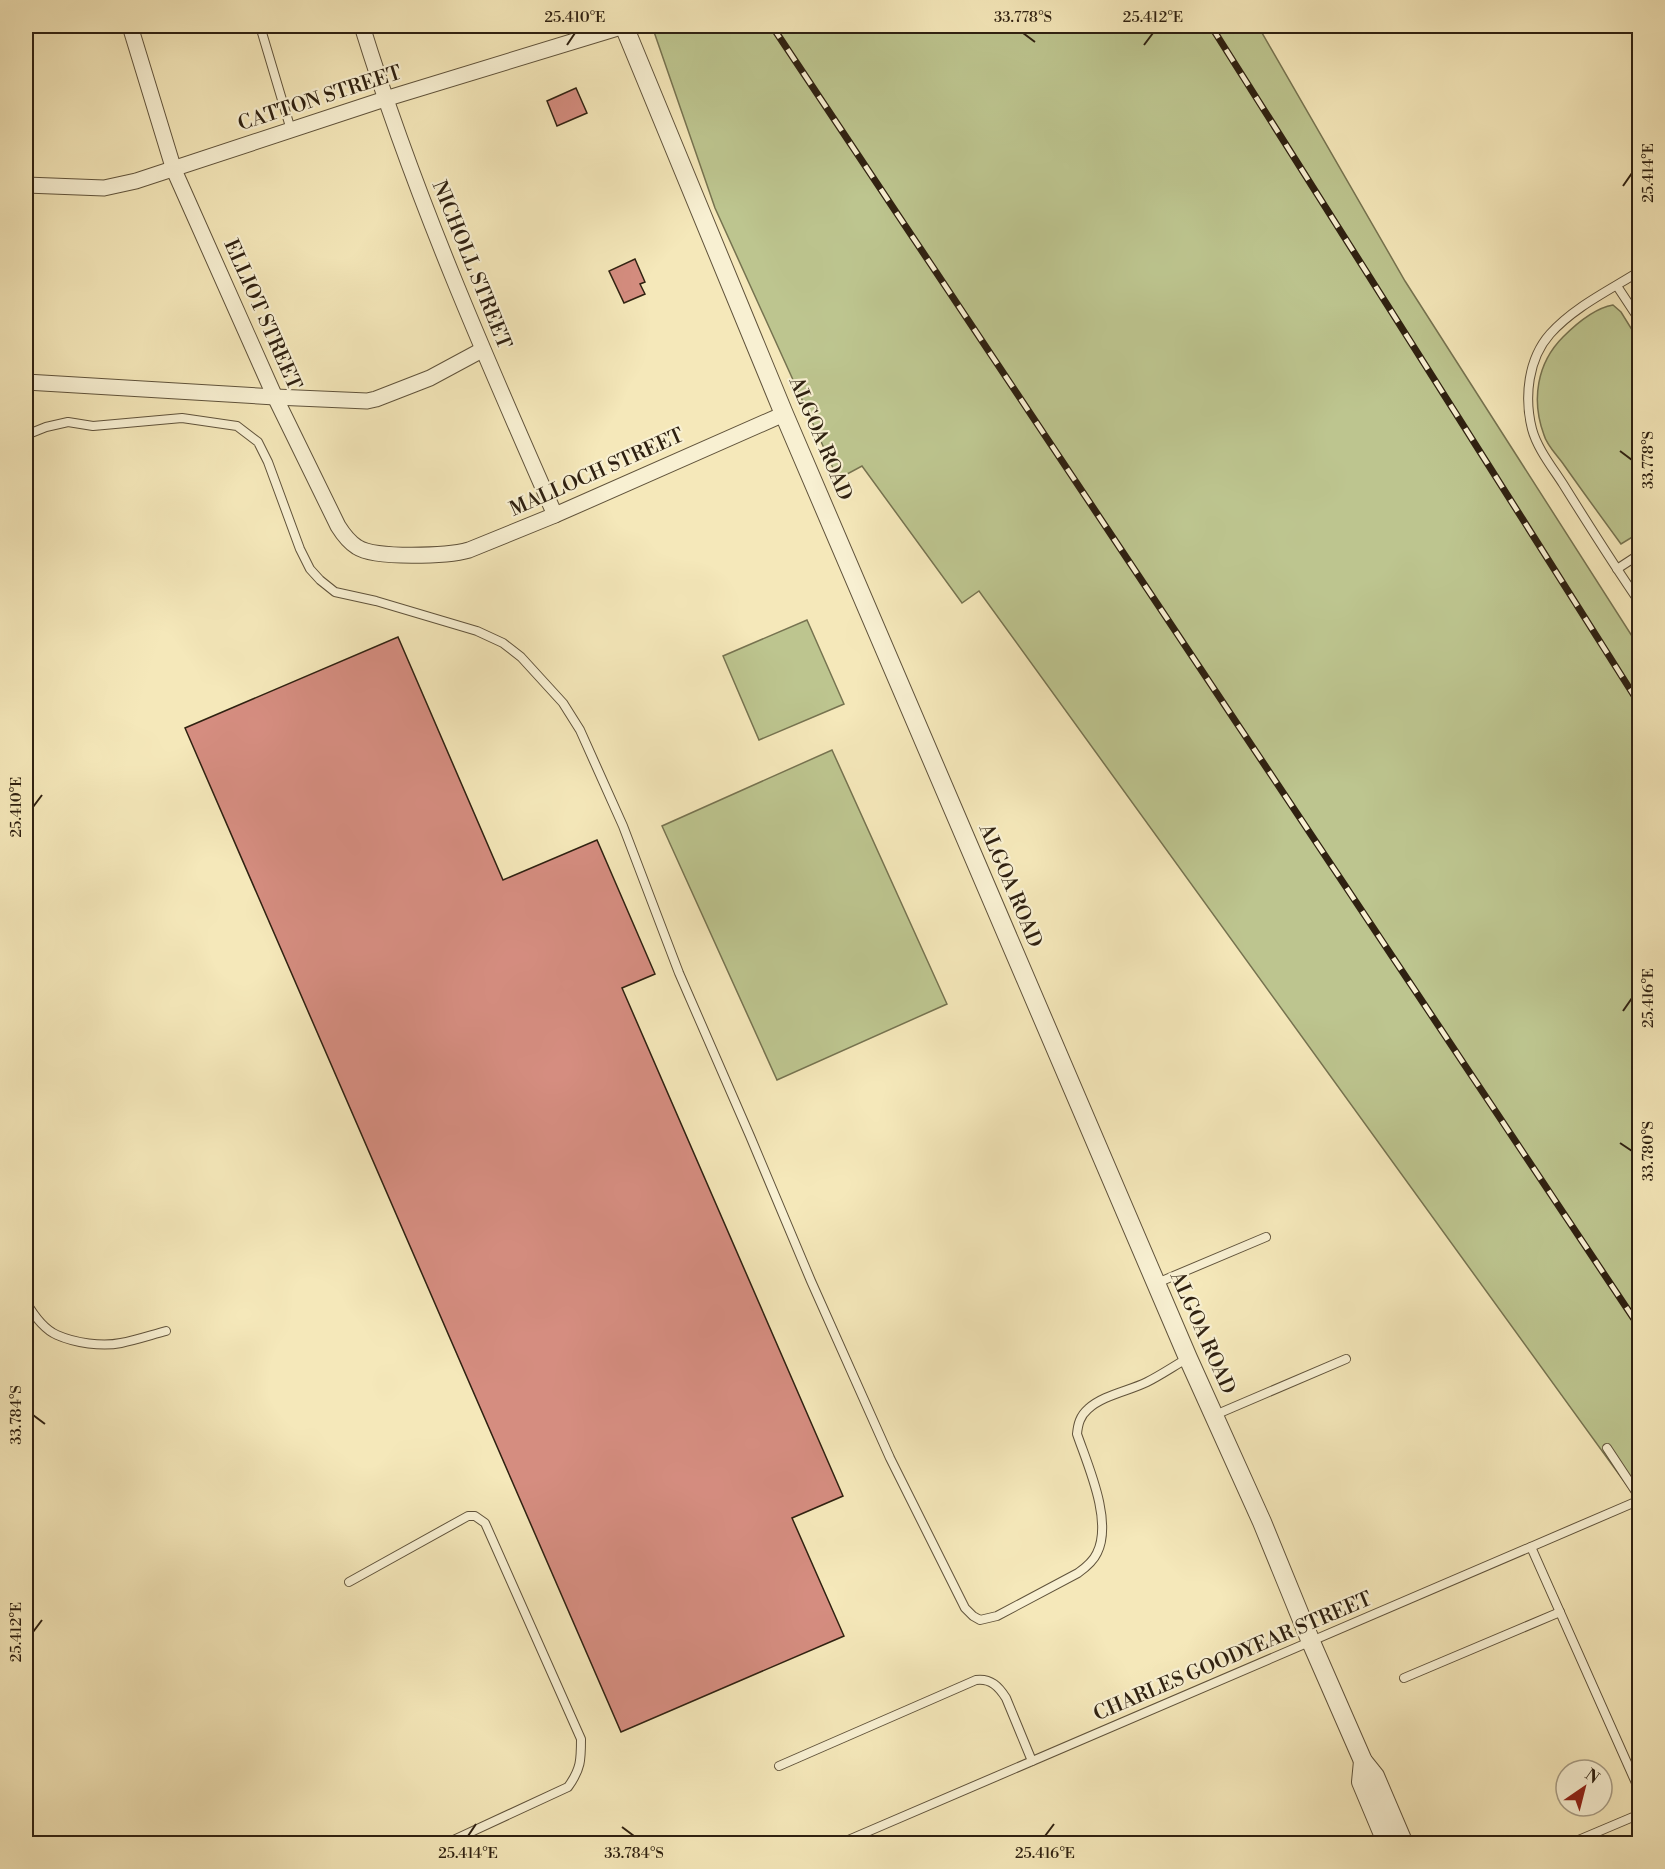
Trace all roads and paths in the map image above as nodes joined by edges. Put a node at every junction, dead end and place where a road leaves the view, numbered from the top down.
1 (130, 26) edge
2 (260, 26) edge
3 (362, 26) edge
4 (624, 26) edge
5 (385, 99) junction
6 (291, 130) junction
7 (174, 170) junction
8 (26, 185) edge
9 (1640, 271) edge
10 (1617, 286) junction
11 (1640, 321) edge
12 (482, 350) junction
13 (26, 382) edge
14 (275, 397) junction
15 (784, 414) junction
16 (26, 435) edge
17 (555, 515) junction
18 (1640, 554) edge
19 (422, 555) joint
20 (1617, 569) junction
21 (1640, 603) edge
22 (1266, 1237) dead end
23 (1156, 1284) junction
24 (26, 1302) edge
25 (166, 1331) dead end
26 (1188, 1358) junction
27 (1346, 1359) dead end
28 (1214, 1416) junction
29 (1607, 1448) dead end
30 (1640, 1499) edge
31 (1531, 1547) junction
32 (349, 1582) dead end
33 (1560, 1612) junction
34 (1311, 1642) junction
35 (1404, 1678) dead end
36 (1032, 1761) junction
37 (1363, 1761) junction
38 (779, 1766) dead end
39 (1640, 1792) edge
40 (1640, 1814) edge
41 (445, 1844) edge
42 (839, 1844) edge
43 (1387, 1844) edge
44 (1404, 1844) edge
45 (1569, 1844) edge

1 - 7 street, ELLIOT STREET
2 - 6 lane
3 - 5 street, NICHOLL STREET
4 - 5 street, CATTON STREET
4 - 15 street, ALGOA ROAD
5 - 6 street, CATTON STREET
5 - 12 street, NICHOLL STREET
6 - 7 street, CATTON STREET
7 - 8 street, CATTON STREET
7 - 14 street, ELLIOT STREET
9 - 10 lane
10 - 11 lane
10 - 20 lane
12 - 14 street
12 - 17 street, NICHOLL STREET
13 - 14 street
14 - 19 street, ELLIOT STREET
15 - 17 street, MALLOCH STREET
15 - 23 street, ALGOA ROAD
16 - 26 lane
17 - 19 street, MALLOCH STREET
18 - 20 lane
20 - 21 lane
22 - 23 lane
23 - 26 street, ALGOA ROAD
24 - 25 lane
26 - 28 street, ALGOA ROAD
27 - 28 lane
28 - 34 street, ALGOA ROAD
29 - 30 lane
30 - 31 lane, CHARLES GOODYEAR STREET
31 - 33 lane
31 - 34 lane, CHARLES GOODYEAR STREET
32 - 41 lane
33 - 35 lane
33 - 39 lane
34 - 36 lane, CHARLES GOODYEAR STREET
34 - 37 street, ALGOA ROAD
36 - 38 lane
36 - 42 lane, CHARLES GOODYEAR STREET
37 - 43 street, ALGOA ROAD
37 - 44 street, ALGOA ROAD
40 - 45 lane

